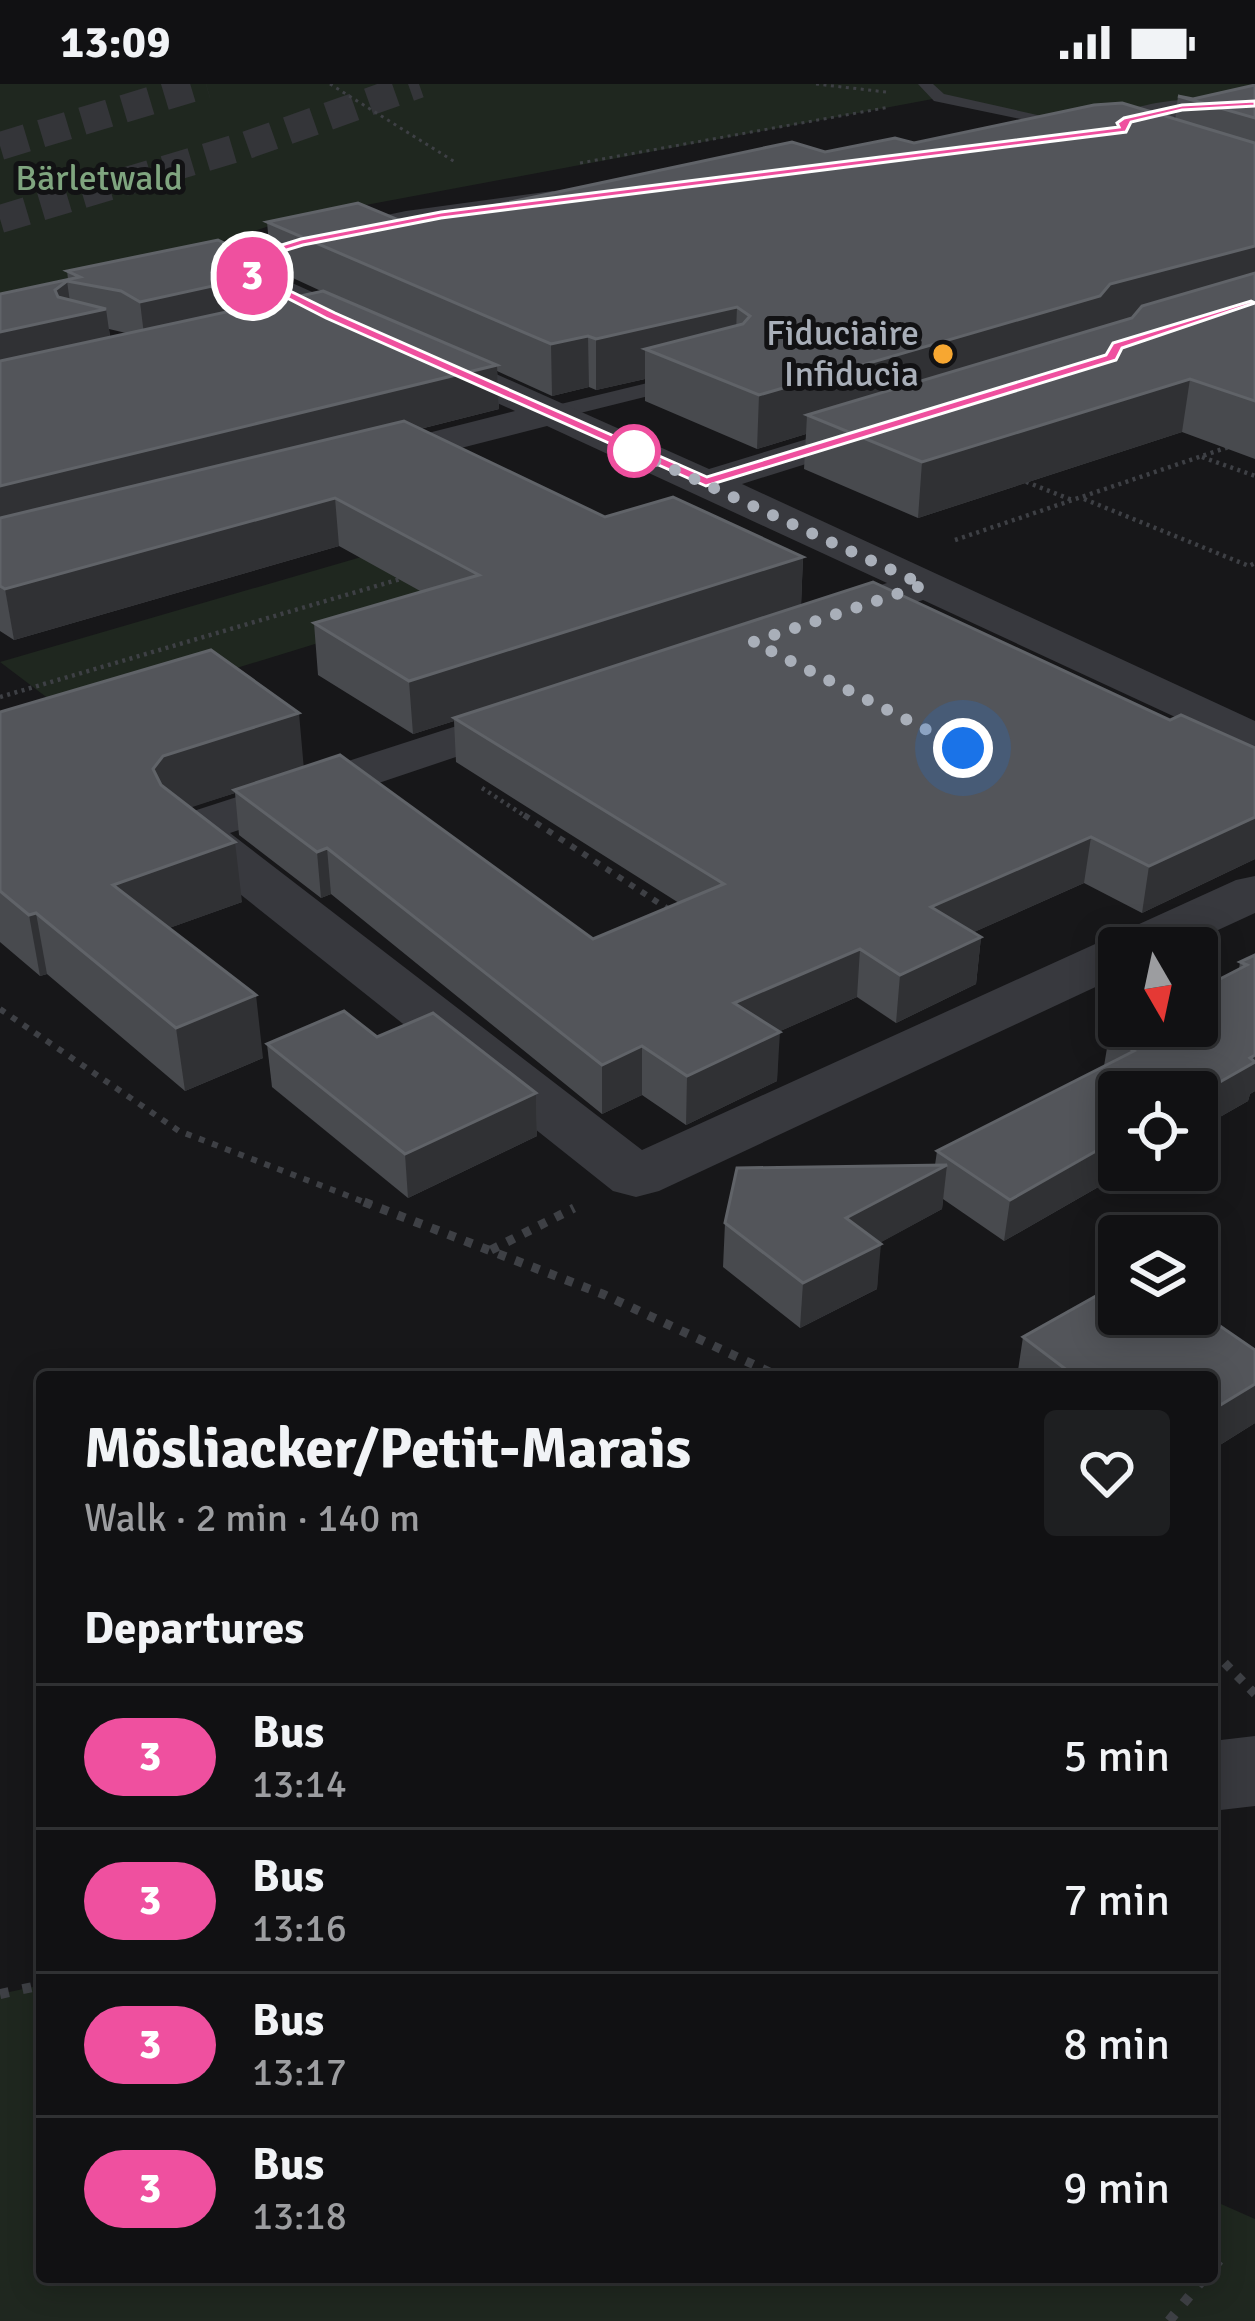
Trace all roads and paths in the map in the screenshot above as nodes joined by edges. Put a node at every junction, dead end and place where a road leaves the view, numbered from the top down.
1 (329, 84) edge
2 (925, 84) edge
3 (1253, 104) edge
4 (1127, 135) junction
5 (1008, 144) edge
6 (459, 164) dead end
7 (580, 197) edge
8 (406, 220) junction
9 (437, 233) edge
10 (330, 316) junction
11 (285, 326) edge
12 (711, 373) edge
13 (932, 412) edge
14 (548, 414) junction
15 (1255, 438) edge
16 (1202, 457) junction
17 (320, 472) edge
18 (1255, 476) edge
19 (1014, 477) edge
20 (706, 482) junction
21 (1082, 498) junction
22 (1073, 501) junction
23 (1255, 563) edge
24 (422, 573) edge
25 (904, 574) junction
26 (775, 635) edge
27 (594, 694) edge
28 (19, 710) edge
29 (1255, 739) edge
30 (425, 751) junction
31 (1255, 892) edge
32 (672, 911) edge
33 (1179, 927) edge
34 (1098, 964) edge
35 (0, 1009) edge
36 (636, 1177) junction
37 (490, 1251) junction
38 (767, 1371) edge
39 (1218, 1656) edge
40 (1255, 1694) edge
41 (1255, 1771) edge
42 (1218, 1775) edge
43 (36, 1986) edge
44 (0, 1994) edge
45 (1200, 2283) edge
46 (1169, 2321) edge

1 - 6 path
2 - 4 lane
3 - 4 street
4 - 5 street
7 - 8 street
8 - 9 lane
8 - 10 street
10 - 11 street
10 - 14 street
12 - 14 lane
13 - 20 street
14 - 17 street
14 - 20 street
15 - 16 path
16 - 18 path
16 - 21 path
19 - 22 path
20 - 25 street
21 - 22 path
21 - 23 path
22 - 25 path
24 - 28 path
25 - 26 street
25 - 29 street
27 - 30 street
30 - 32 path
30 - 36 street
31 - 33 street
34 - 36 street
35 - 37 path
36 - 37 path
37 - 38 path
39 - 40 path
41 - 42 street
43 - 44 path
45 - 46 path

